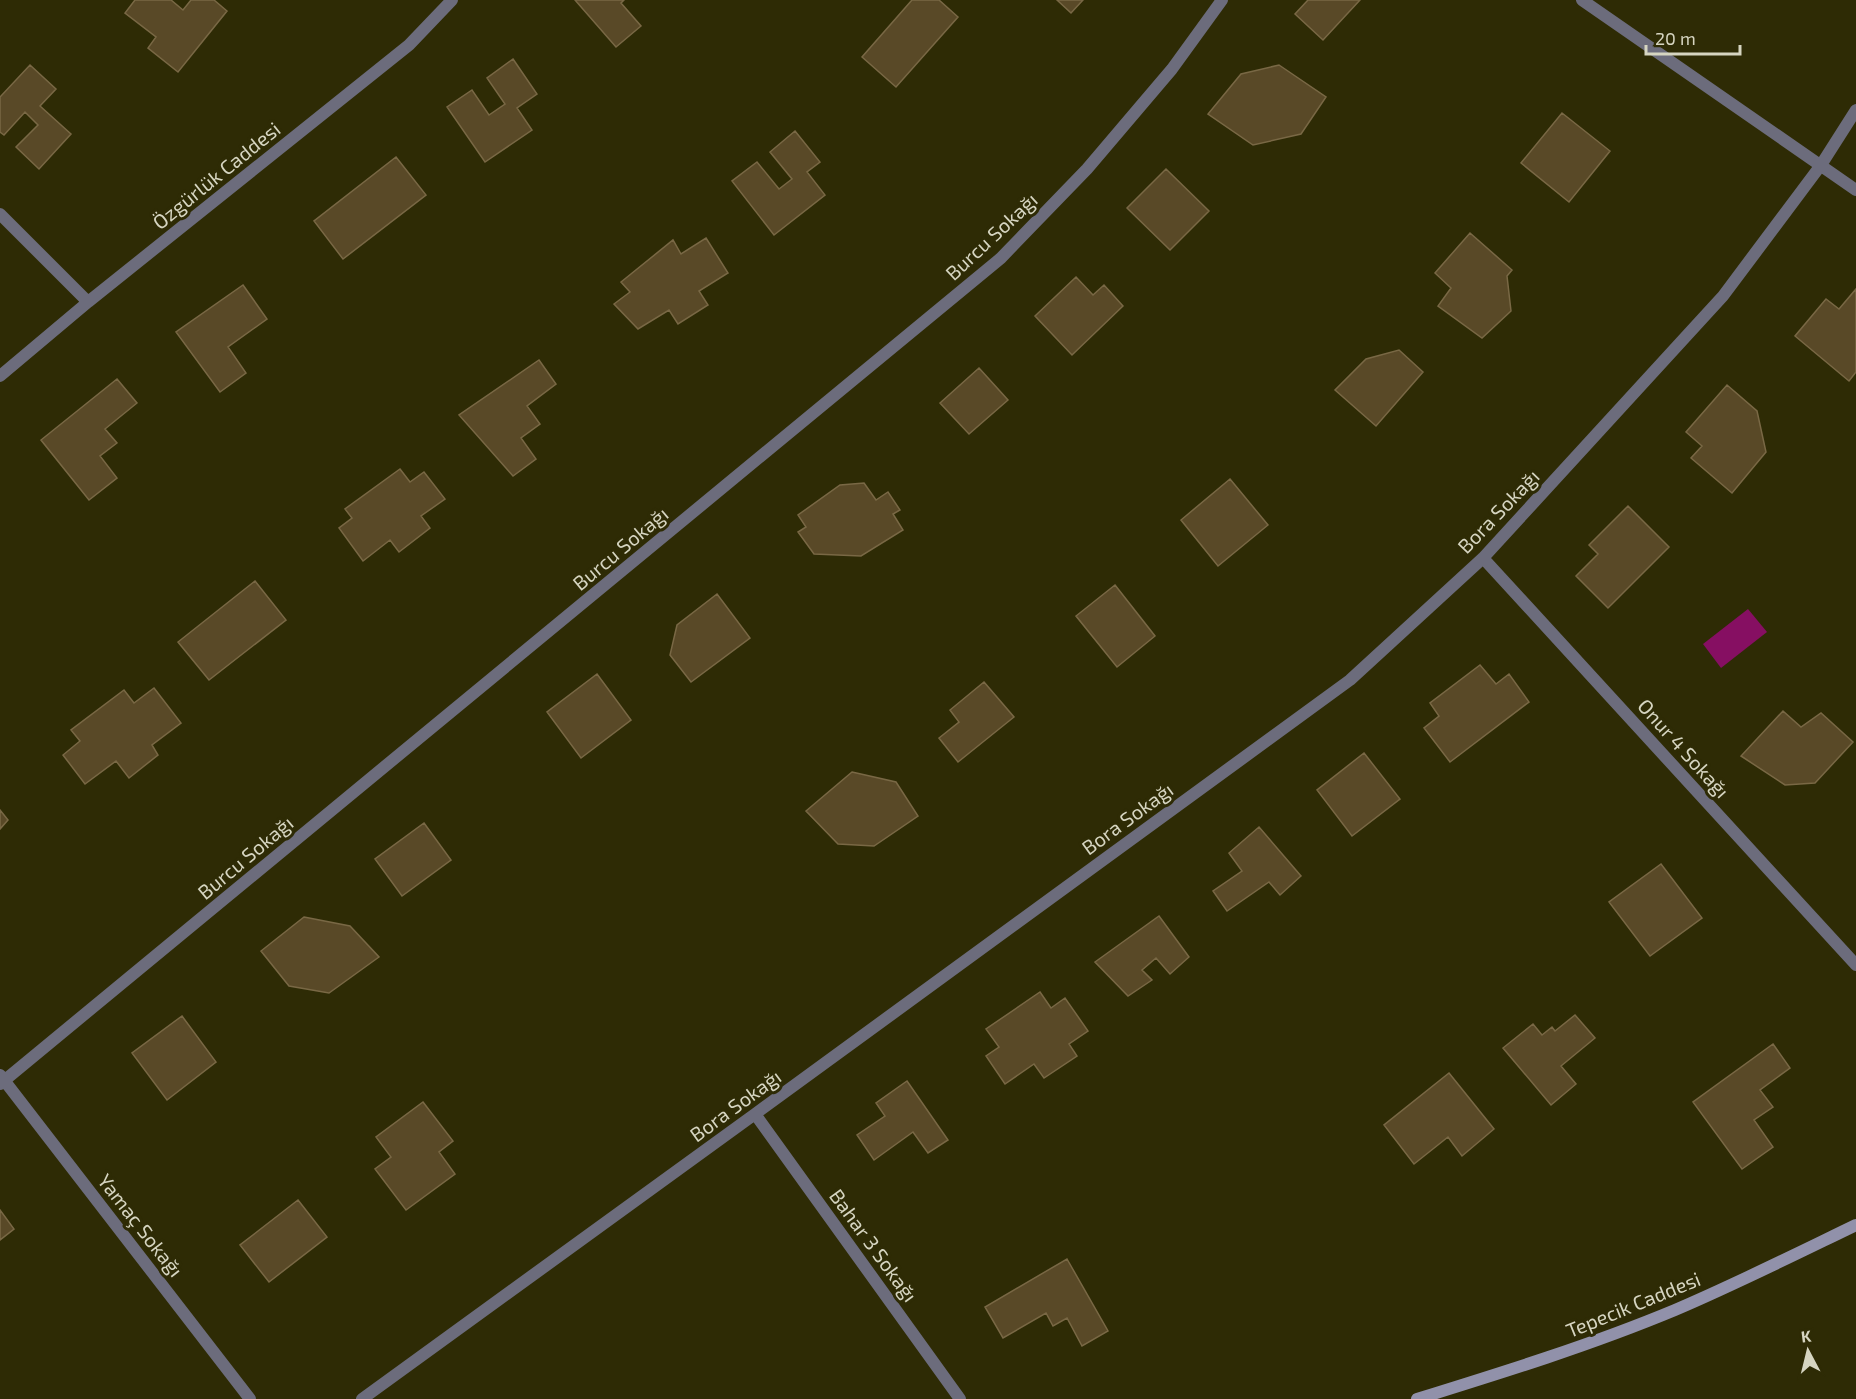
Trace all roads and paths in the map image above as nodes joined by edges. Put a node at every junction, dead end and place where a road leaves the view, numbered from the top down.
1 (452, 0) edge
2 (1222, 0) edge
3 (1582, 0) edge
4 (1856, 110) edge
5 (1821, 165) junction
6 (1856, 190) edge
7 (0, 214) edge
8 (88, 302) junction
9 (0, 376) edge
10 (1483, 558) junction
11 (1856, 965) edge
12 (2, 1080) edge
13 (755, 1114) junction
14 (1856, 1225) edge
15 (250, 1399) edge
16 (362, 1399) edge
17 (960, 1399) edge
18 (1417, 1399) edge

1 - 8 street, Özgürlük Caddesi
2 - 12 street, Burcu Sokağı
3 - 5 street
4 - 5 street, Bora Sokağı
5 - 6 street
5 - 10 street, Bora Sokağı
7 - 8 street
8 - 9 street, Özgürlük Caddesi
10 - 11 street, Onur 4 Sokağı
10 - 13 street, Bora Sokağı
12 - 15 street, Yamaç Sokağı
13 - 16 street, Bora Sokağı
13 - 17 street, Bahar 3 Sokağı
14 - 18 street, Tepecik Caddesi

